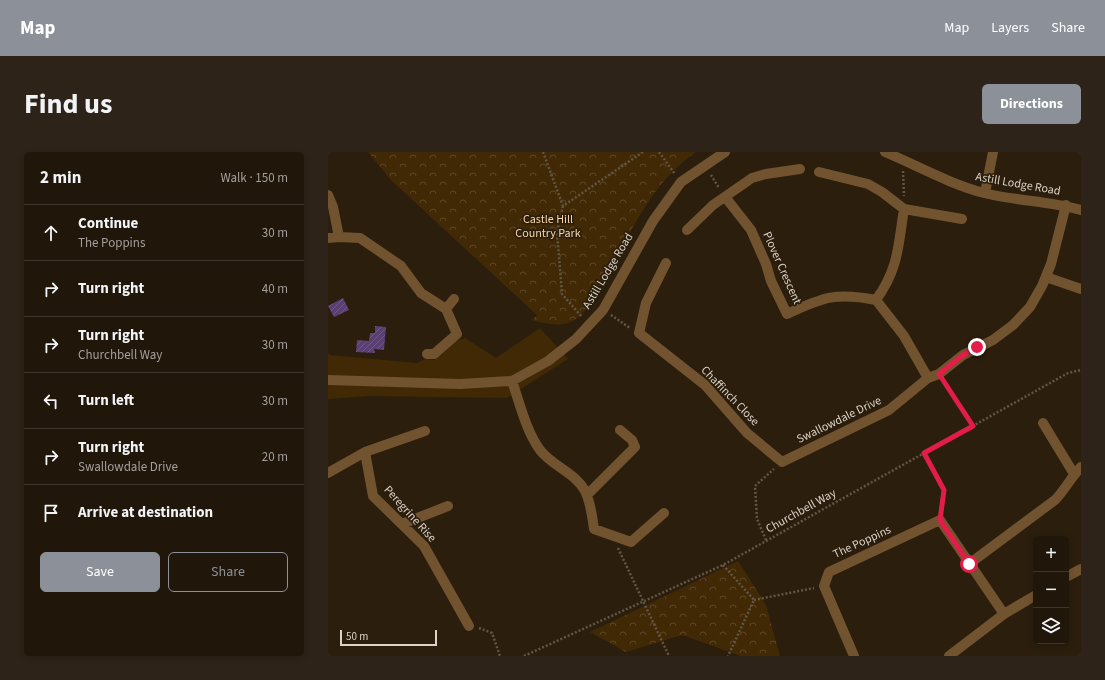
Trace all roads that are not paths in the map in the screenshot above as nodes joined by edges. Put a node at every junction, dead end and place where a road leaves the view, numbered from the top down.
1 (725, 152) edge
2 (885, 152) edge
3 (993, 152) edge
4 (800, 169) dead end
5 (819, 172) dead end
6 (985, 193) junction
7 (328, 194) edge
8 (726, 198) junction
9 (1066, 206) junction
10 (904, 209) junction
11 (1081, 210) edge
12 (962, 219) dead end
13 (687, 230) dead end
14 (339, 236) junction
15 (328, 238) edge
16 (666, 263) dead end
17 (1046, 277) junction
18 (1081, 289) edge
19 (454, 299) dead end
20 (876, 300) junction
21 (446, 309) junction
22 (427, 354) dead end
23 (928, 378) junction
24 (328, 380) edge
25 (512, 382) junction
26 (1043, 423) dead end
27 (620, 430) dead end
28 (425, 431) dead end
29 (365, 452) junction
30 (782, 462) joint
31 (1078, 471) edge
32 (328, 473) edge
33 (587, 495) junction
34 (448, 506) dead end
35 (664, 513) dead end
36 (402, 524) junction
37 (969, 564) junction
38 (1081, 569) edge
39 (1069, 575) edge
40 (1033, 597) edge
41 (1004, 614) junction
42 (469, 626) road end
43 (854, 656) edge
44 (949, 656) edge

1 - 25 street, Astill Lodge Road
2 - 6 street, Astill Lodge Road
3 - 6 street
4 - 8 street
5 - 10 street
6 - 9 street, Astill Lodge Road
7 - 14 street
8 - 13 street
8 - 20 street, Plover Crescent
9 - 11 street, Astill Lodge Road
9 - 17 street, Swallowdale Drive
10 - 12 street
10 - 20 street
14 - 15 street
14 - 21 street
16 - 30 street, Chaffinch Close
17 - 18 street
17 - 23 street, Swallowdale Drive
19 - 21 street
20 - 23 street
21 - 22 street
23 - 30 street, Swallowdale Drive
24 - 25 street, Astill Lodge Road
25 - 33 street
26 - 31 street
27 - 33 street
28 - 29 street
29 - 32 street
29 - 36 street, Peregrine Rise
31 - 37 street
33 - 35 street
34 - 36 street
36 - 42 street, Peregrine Rise
37 - 41 street
37 - 43 street, The Poppins
38 - 39 street
40 - 41 street
41 - 44 street

